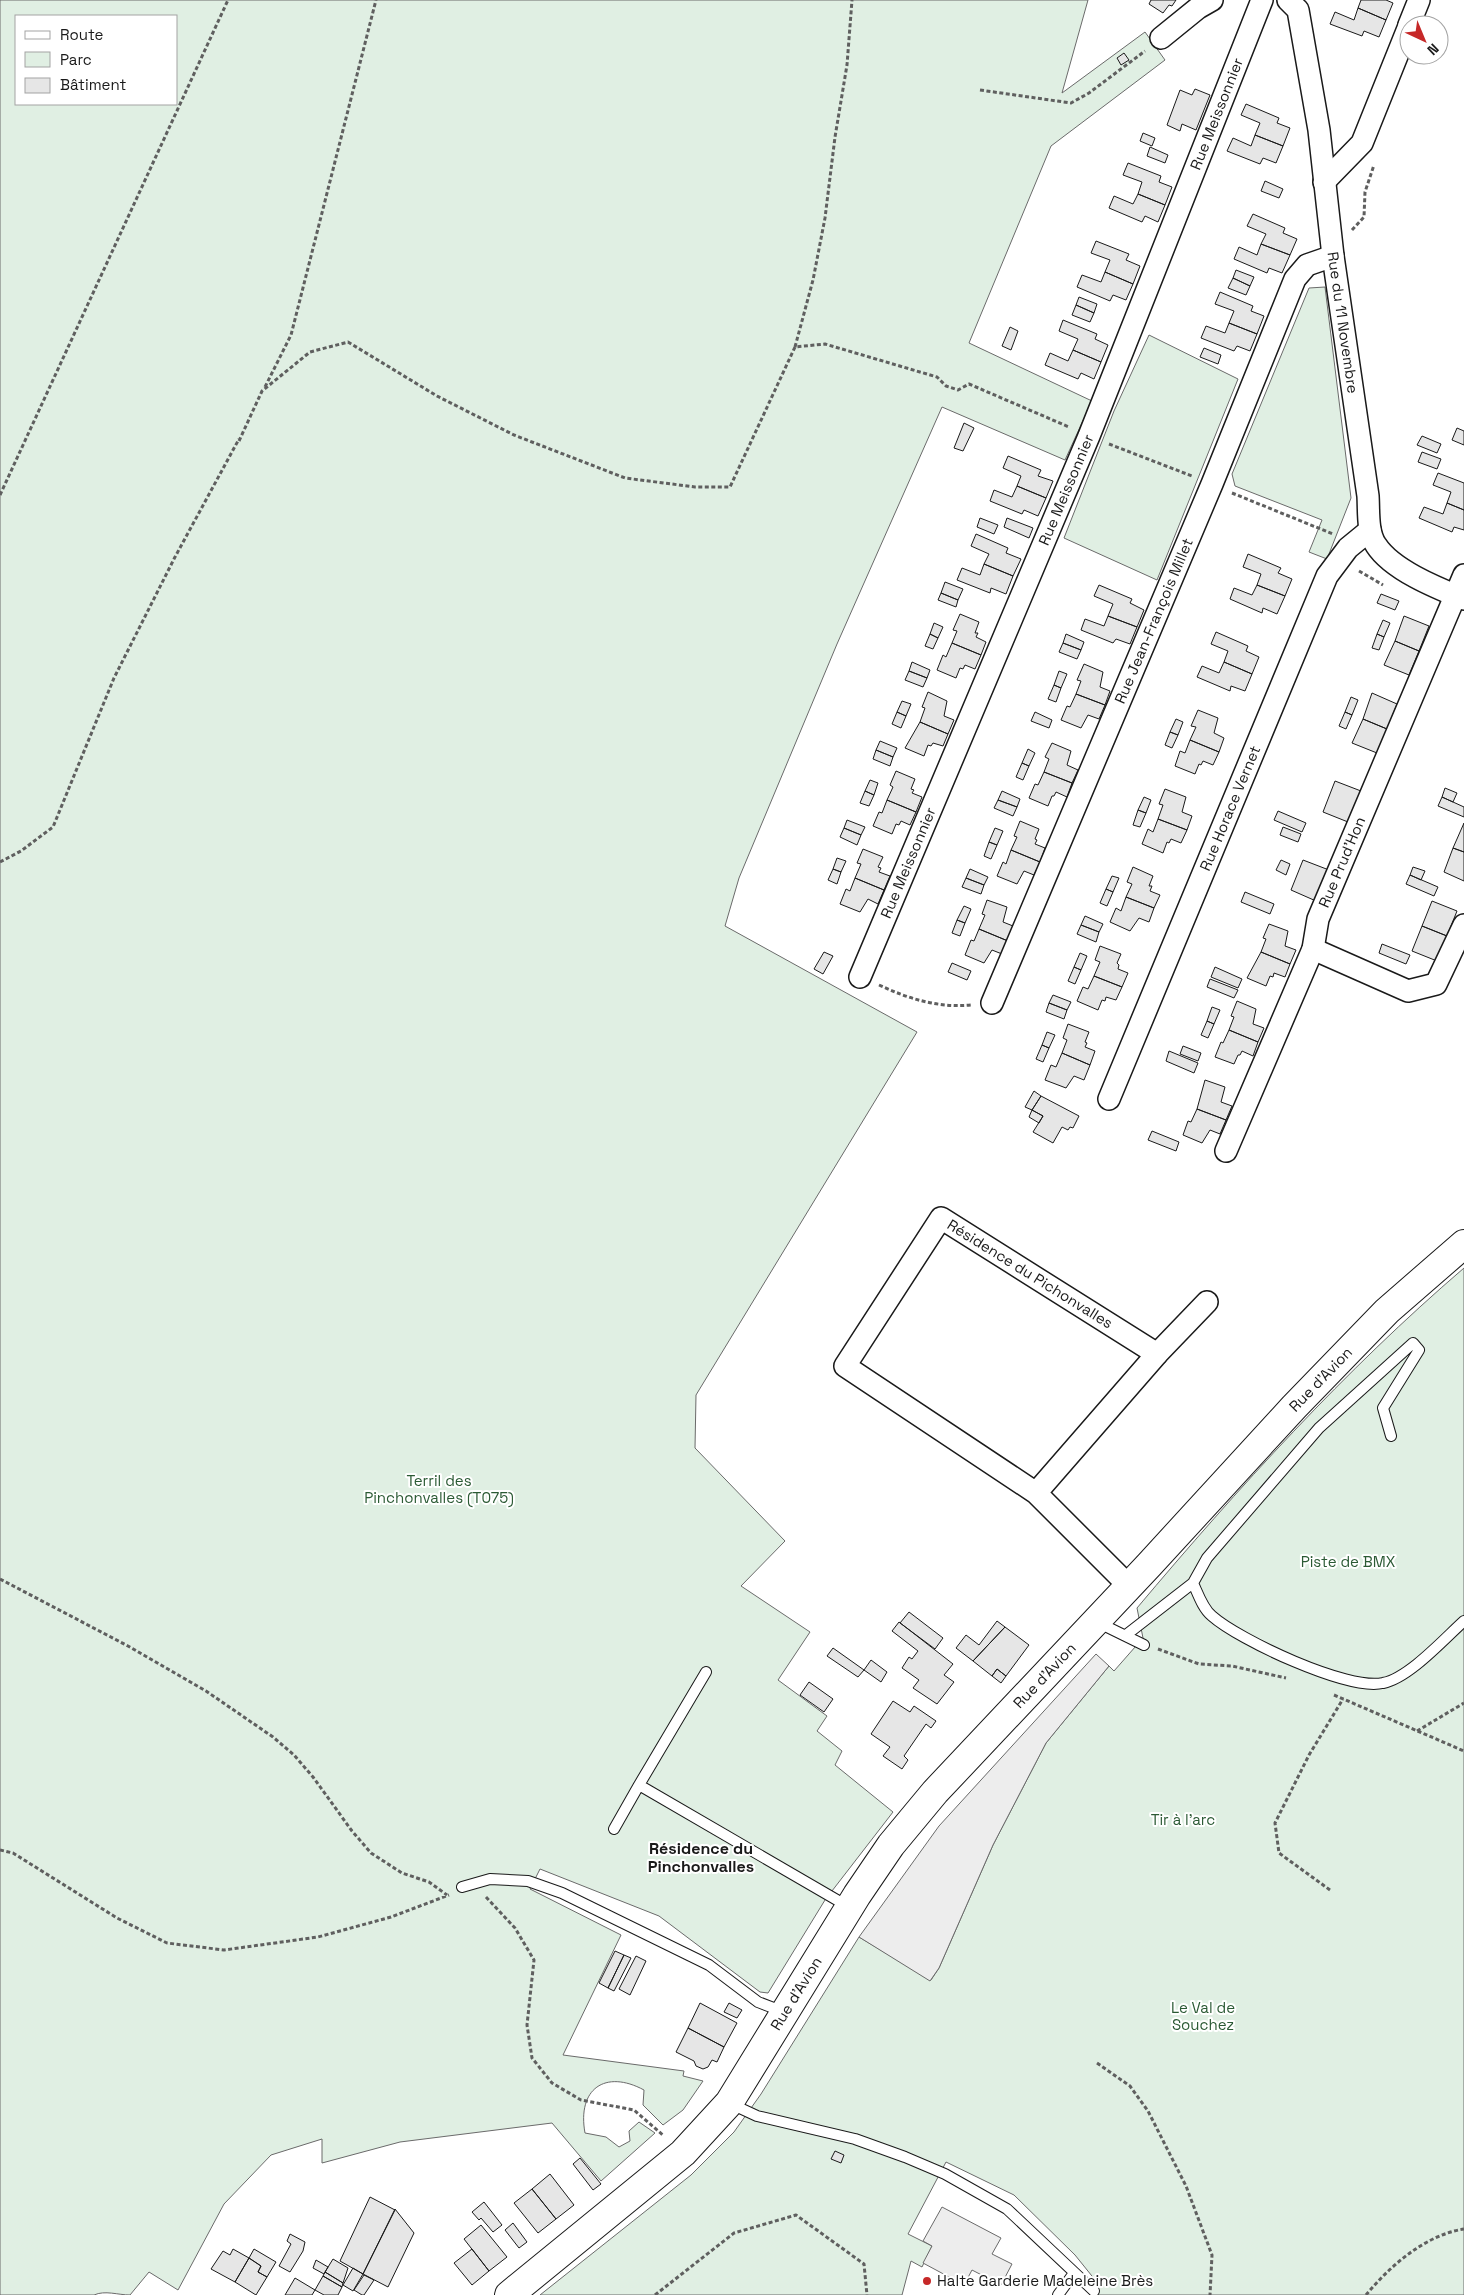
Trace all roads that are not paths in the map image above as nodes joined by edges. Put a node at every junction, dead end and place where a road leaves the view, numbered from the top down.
1 (1212, 0) edge
2 (1262, 0) edge
3 (1288, 0) edge
4 (1419, 0) edge
5 (1413, 15) edge
6 (1161, 38) road end
7 (1399, 51) edge
8 (1324, 182) junction
9 (1333, 256) junction
10 (1370, 530) junction
11 (1464, 575) edge
12 (1460, 597) edge
13 (1464, 925) edge
14 (1313, 949) junction
15 (860, 977) road end
16 (992, 1003) road end
17 (1109, 1099) dead end
18 (1226, 1151) dead end
19 (1464, 1244) edge
20 (1207, 1302) dead end
21 (1157, 1354) junction
22 (1391, 1436) dead end
23 (1036, 1493) junction
24 (1193, 1583) junction
25 (1129, 1586) junction
26 (1096, 1621) junction
27 (1464, 1621) edge
28 (1126, 1635) junction
29 (1144, 1645) road end
30 (706, 1672) dead end
31 (639, 1785) junction
32 (614, 1829) dead end
33 (462, 1887) road end
34 (850, 1907) junction
35 (785, 2013) junction
36 (728, 2103) junction
37 (1074, 2273) junction
38 (1094, 2291) dead end
39 (509, 2295) edge
40 (1058, 2295) edge

1 - 6 street
2 - 15 street, Rue Meissonnier
3 - 8 street, Rue du 11 Novembre
4 - 5 street
7 - 8 street
8 - 9 street, Rue du 11 Novembre
9 - 10 street, Rue du 11 Novembre
9 - 16 street, Rue Jean-François Millet
10 - 12 street, Rue du 11 Novembre
10 - 17 street, Rue Horace Vernet
11 - 12 street, Rue Prud'Hon
12 - 14 street, Rue Prud'Hon
13 - 14 street
14 - 18 street, Rue Prud'Hon
19 - 25 street, Rue d'Avion
20 - 21 street
21 - 23 street
21 - 23 street, Résidence du Pichonvalles
22 - 24 lane
23 - 25 street, Résidence du Pichonvalles
24 - 27 lane
24 - 28 lane
25 - 26 street, Rue d'Avion
26 - 28 lane
26 - 34 street, Rue d'Avion
28 - 29 lane
30 - 31 lane
31 - 32 lane
31 - 34 lane
33 - 35 lane
34 - 35 street, Rue d'Avion
35 - 36 street, Rue d'Avion
36 - 37 lane
36 - 39 street, Rue d'Avion
37 - 38 lane
37 - 40 lane

